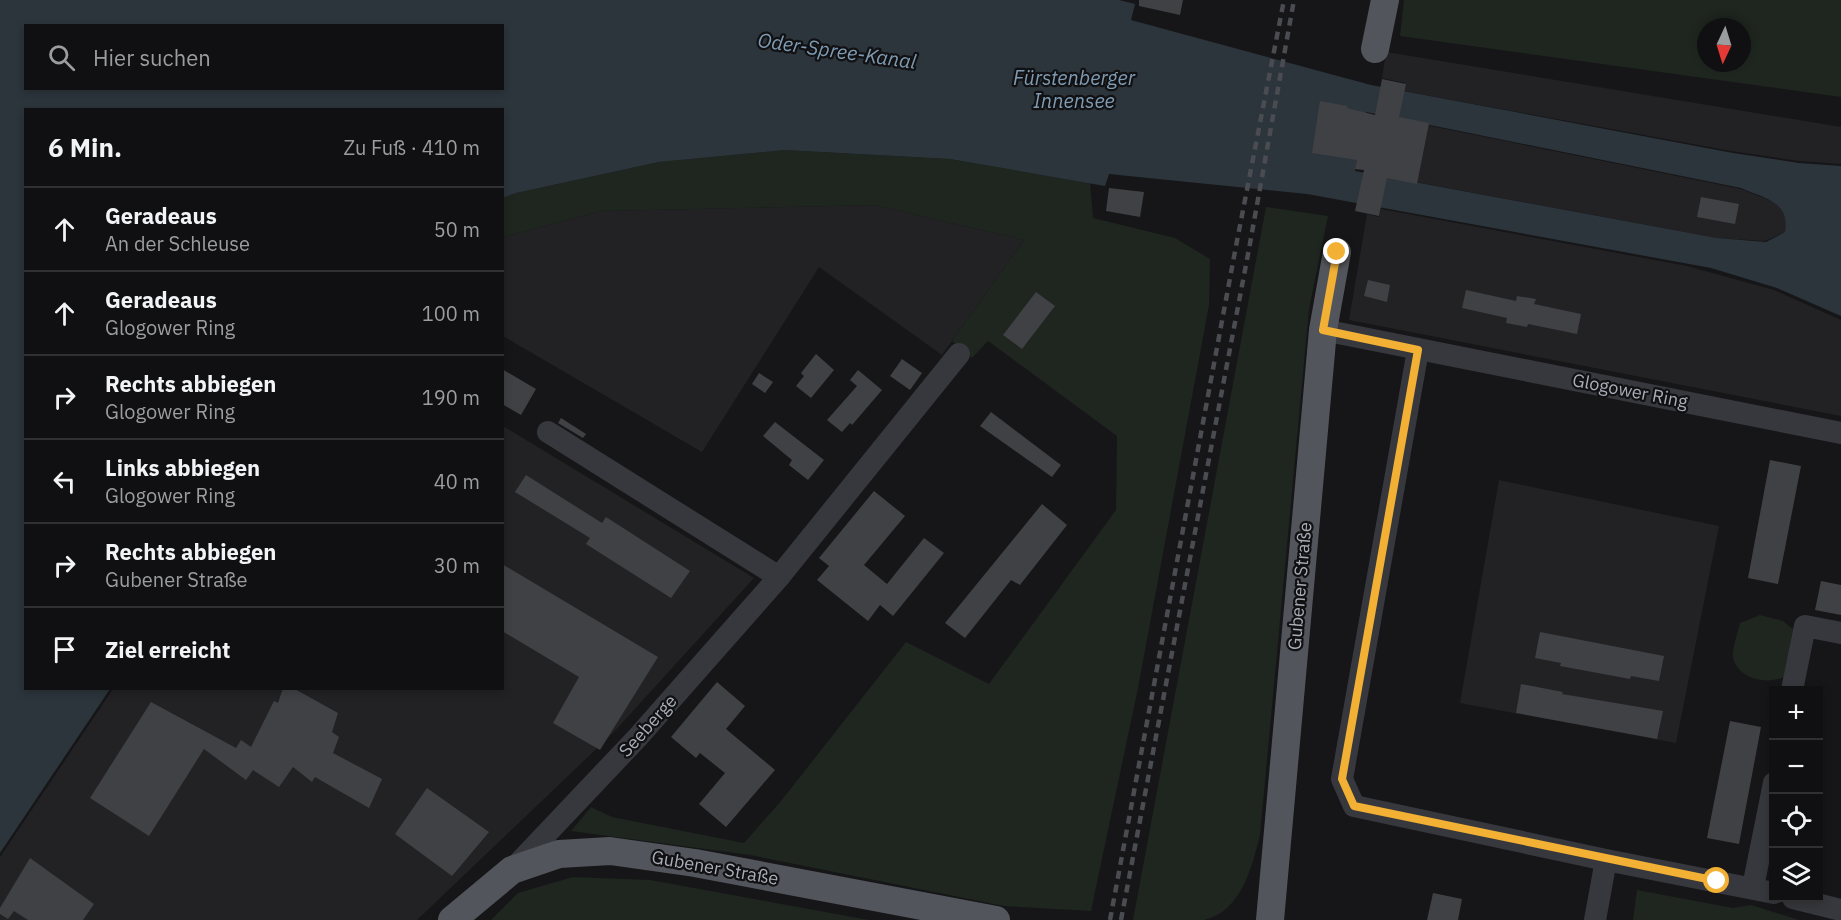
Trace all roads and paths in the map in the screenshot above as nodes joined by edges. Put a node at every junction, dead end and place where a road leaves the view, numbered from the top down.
1 (1385, 0) edge
2 (1375, 49) dead end
3 (1337, 252) dead end
4 (1323, 330) junction
5 (1418, 350) junction
6 (958, 354) dead end
7 (548, 432) dead end
8 (1841, 433) edge
9 (779, 577) junction
10 (1841, 633) edge
11 (1793, 686) edge
12 (1772, 794) edge
13 (1606, 860) junction
14 (512, 870) junction
15 (1763, 890) edge
16 (1811, 902) edge
17 (1841, 910) edge
18 (452, 920) edge
19 (996, 920) edge
20 (1270, 920) edge
21 (1595, 920) edge

1 - 2 main road
3 - 4 main road, Gubener Straße
4 - 5 street, Glogower Ring
4 - 20 main road, Gubener Straße
5 - 8 street, Glogower Ring
5 - 13 street
6 - 9 street, Seeberge
7 - 9 street
9 - 14 street, Seeberge
10 - 11 street
12 - 15 street
13 - 15 street
13 - 21 street
14 - 18 main road, Gubener Straße
14 - 19 main road, Gubener Straße
16 - 17 street

